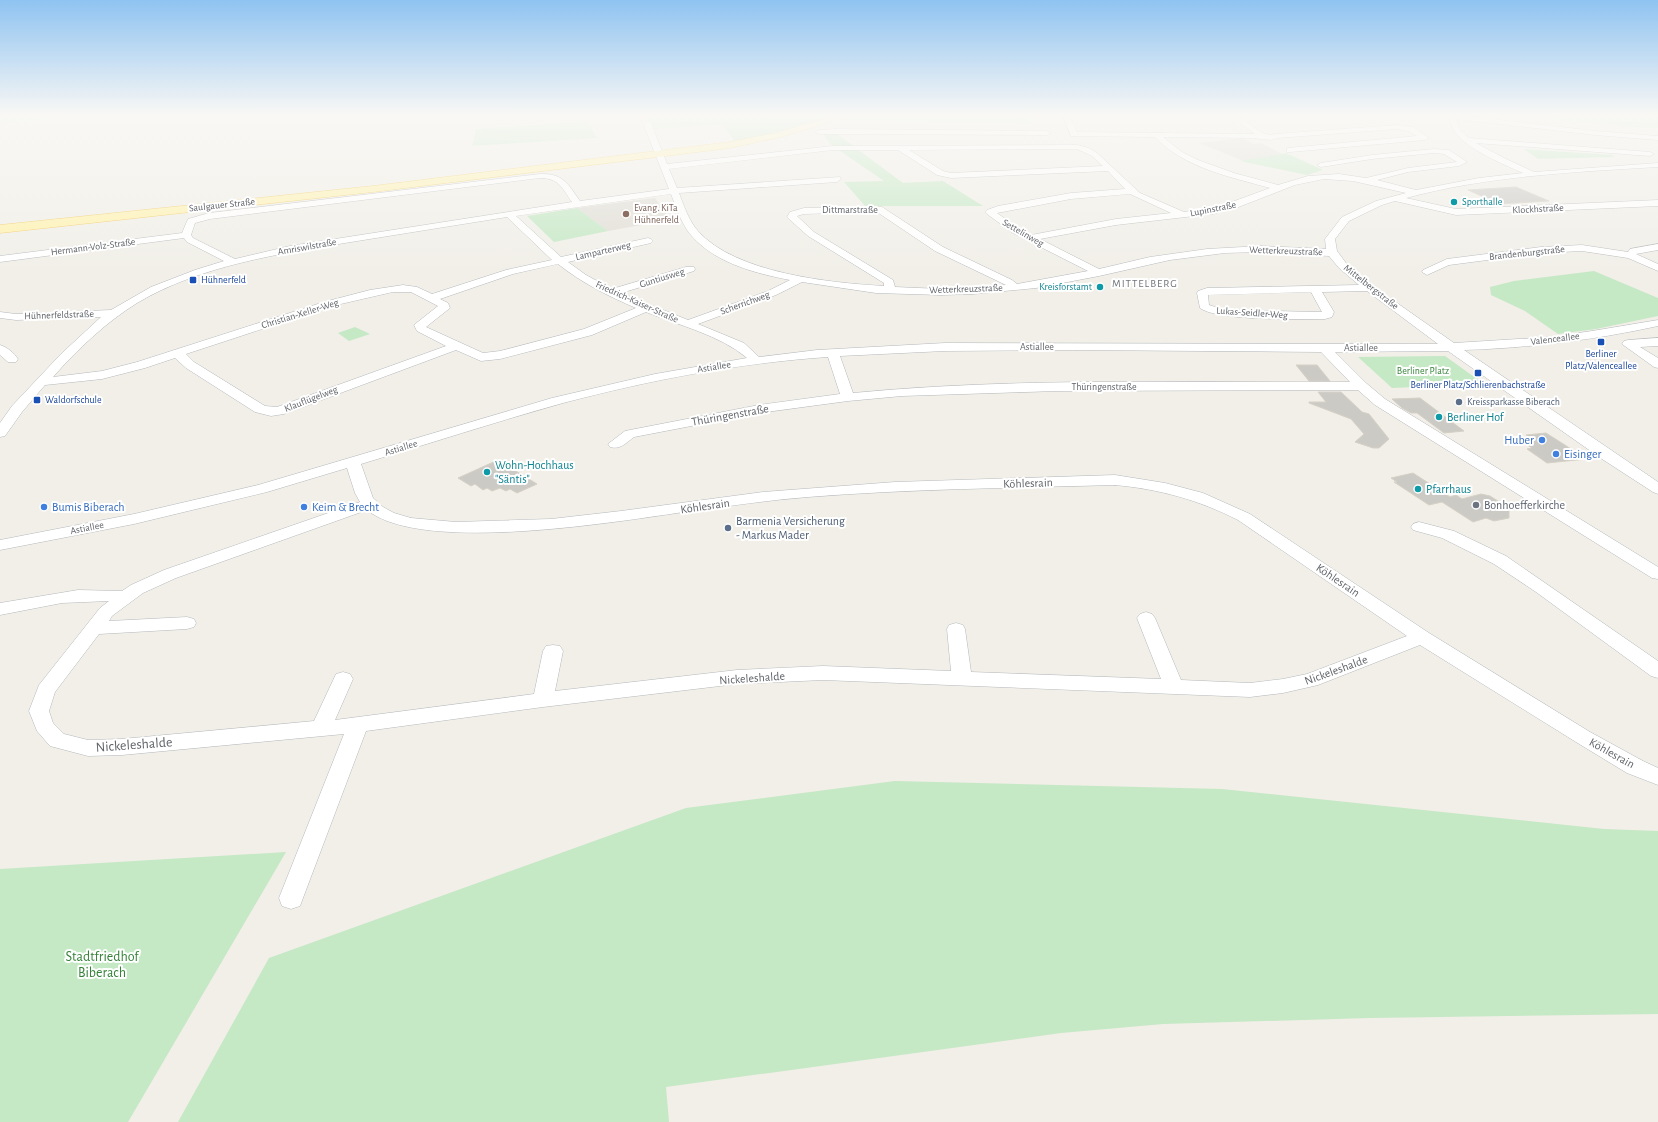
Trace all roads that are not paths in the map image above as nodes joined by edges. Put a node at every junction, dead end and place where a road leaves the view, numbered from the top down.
1 (542, 168) edge
2 (665, 168) edge
3 (933, 168) edge
4 (1103, 168) edge
5 (1110, 168) edge
6 (1214, 168) edge
7 (1328, 168) edge
8 (1422, 168) edge
9 (1518, 168) edge
10 (1616, 168) edge
11 (1533, 175) junction
12 (1348, 177) junction
13 (837, 179) dead end
14 (1367, 180) junction
15 (1279, 188) junction
16 (674, 191) junction
17 (1131, 191) junction
18 (1415, 193) junction
19 (1395, 198) junction
20 (1658, 203) edge
21 (578, 204) junction
22 (509, 214) junction
23 (1182, 215) junction
24 (0, 229) edge
25 (186, 235) junction
26 (1030, 238) junction
27 (648, 241) dead end
28 (1658, 247) edge
29 (1333, 253) junction
30 (1630, 255) junction
31 (0, 259) edge
32 (558, 261) junction
33 (233, 262) junction
34 (1658, 268) edge
35 (690, 269) dead end
36 (1427, 272) dead end
37 (1099, 273) junction
38 (800, 279) junction
39 (1014, 287) junction
40 (1369, 288) junction
41 (890, 290) junction
42 (1315, 290) junction
43 (610, 293) junction
44 (431, 298) junction
45 (646, 308) junction
46 (114, 313) junction
47 (2, 316) edge
48 (688, 324) junction
49 (1656, 325) edge
50 (1658, 342) edge
51 (456, 346) junction
52 (1450, 347) junction
53 (1324, 348) junction
54 (0, 349) edge
55 (833, 353) junction
56 (177, 354) junction
57 (12, 359) dead end
58 (754, 361) junction
59 (1658, 364) edge
60 (41, 382) junction
61 (1361, 386) junction
62 (848, 397) junction
63 (16, 410) junction
64 (0, 412) edge
65 (0, 433) edge
66 (614, 444) dead end
67 (352, 462) junction
68 (1658, 489) edge
69 (368, 504) junction
70 (1419, 527) dead end
71 (0, 545) edge
72 (1658, 574) edge
73 (125, 597) junction
74 (0, 609) edge
75 (1146, 618) dead end
76 (187, 623) dead end
77 (92, 628) junction
78 (956, 629) dead end
79 (1422, 638) junction
80 (553, 652) dead end
81 (1658, 671) edge
82 (962, 678) junction
83 (343, 679) dead end
84 (1174, 687) junction
85 (543, 700) junction
86 (358, 725) junction
87 (321, 728) junction
88 (1658, 777) edge
89 (291, 898) dead end

1 - 24 main road, Saulgauer Straße
2 - 16 street, Wetterkreuzstraße
3 - 4 street
5 - 17 street
6 - 15 street
7 - 12 street
8 - 14 street
9 - 11 street
10 - 11 street, Mittelbergstraße
11 - 18 street, Mittelbergstraße
12 - 14 street, Lupinstraße
12 - 15 street, Lupinstraße
13 - 16 street, Amriswilstraße
14 - 18 street, Lupinstraße
15 - 23 street, Lupinstraße
16 - 21 street, Amriswilstraße
16 - 38 street, Wetterkreuzstraße
17 - 23 street
17 - 26 street, Settelinweg
18 - 19 street, Mittelbergstraße
19 - 20 street, Klockhstraße
19 - 29 street, Mittelbergstraße
21 - 22 street, Amriswilstraße
21 - 25 street
22 - 32 street, Friedrich-Kaiser-Straße
22 - 33 street, Amriswilstraße
23 - 26 street, Lupinstraße
25 - 31 street, Hermann-Volz-Straße
25 - 33 street
26 - 37 street, Settelinweg
27 - 32 street, Lamparterweg
28 - 30 street
29 - 37 street, Wetterkreuzstraße
29 - 40 street, Mittelbergstraße
30 - 34 street
30 - 36 street, Brandenburgstraße
32 - 43 street, Friedrich-Kaiser-Straße
32 - 44 street
33 - 46 street, Amriswilstraße
35 - 43 street, Guntiusweg
37 - 39 street, Wetterkreuzstraße
38 - 41 street, Wetterkreuzstraße
38 - 48 street, Scherrichweg
39 - 41 street, Wetterkreuzstraße
39 - 41 street, Dittmarstraße
40 - 42 street, Lukas-Seidler-Weg
40 - 52 street, Mittelbergstraße
42 - 42 street, Lukas-Seidler-Weg
43 - 45 street, Friedrich-Kaiser-Straße
44 - 51 street
44 - 56 street, Christian-Xeller-Weg
45 - 48 street, Friedrich-Kaiser-Straße
45 - 51 street
46 - 47 street, Hühnerfeldstraße
46 - 60 street, Amriswilstraße
48 - 58 street, Friedrich-Kaiser-Straße
49 - 52 street, Valenceallee
50 - 59 street
51 - 56 street, Klauflügelweg
52 - 53 street, Astiallee
52 - 68 street, Mittelbergstraße
53 - 55 street, Astiallee
53 - 61 street
54 - 57 street
55 - 58 street, Astiallee
55 - 62 street
56 - 60 street, Christian-Xeller-Weg
58 - 67 street, Astiallee
60 - 63 street, Amriswilstraße
61 - 62 street, Thüringenstraße
61 - 72 street
62 - 66 street, Thüringenstraße
63 - 64 street
63 - 65 street, Amriswilstraße
67 - 69 street
67 - 71 street, Astiallee
69 - 73 street, Nickeleshalde
69 - 79 street, Köhlesrain
70 - 81 street
73 - 74 street
73 - 77 street, Nickeleshalde
75 - 84 street
76 - 77 street
77 - 87 street, Nickeleshalde
78 - 82 street
79 - 84 street, Nickeleshalde
79 - 88 street, Köhlesrain
80 - 85 street
82 - 84 street, Nickeleshalde
82 - 85 street, Nickeleshalde
83 - 87 street
85 - 86 street, Nickeleshalde
86 - 87 street, Nickeleshalde
86 - 89 street

